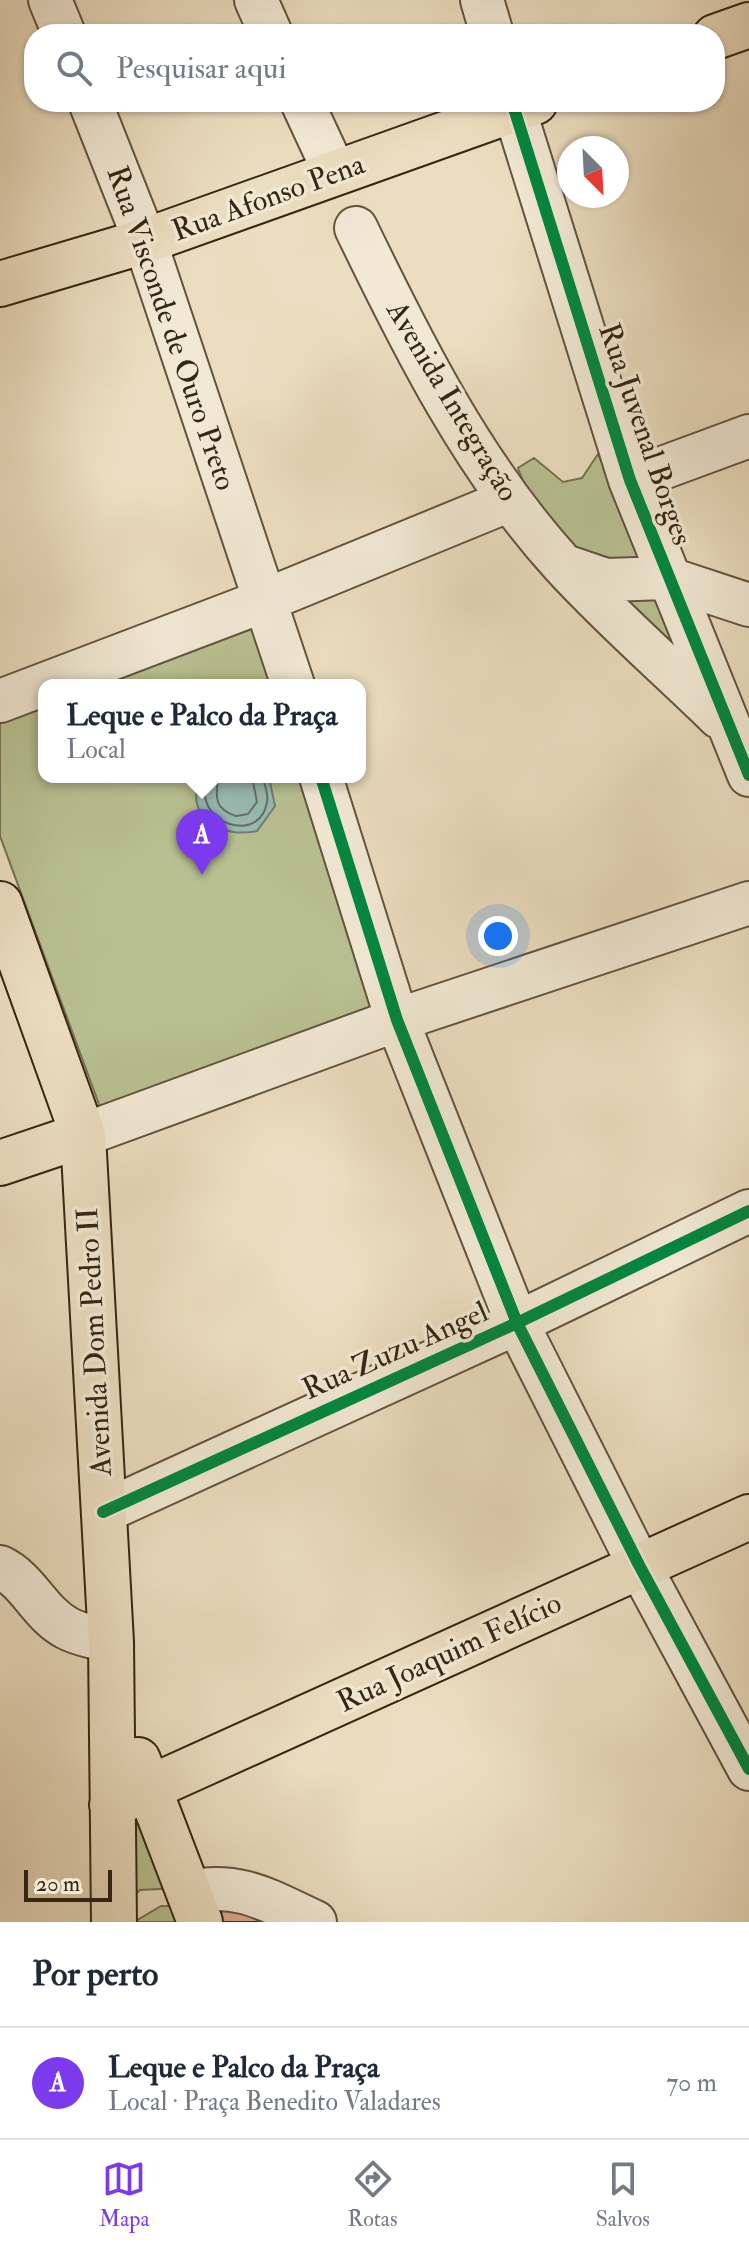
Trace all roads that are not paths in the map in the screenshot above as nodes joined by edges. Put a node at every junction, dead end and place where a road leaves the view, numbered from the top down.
1 (50, 0) edge
2 (256, 0) edge
3 (482, 0) edge
4 (60, 24) edge
5 (267, 24) edge
6 (489, 24) edge
7 (749, 25) edge
8 (725, 33) edge
9 (94, 112) edge
10 (307, 112) edge
11 (499, 112) edge
12 (523, 112) edge
13 (335, 173) junction
14 (356, 228) dead end
15 (145, 241) junction
16 (0, 284) edge
17 (749, 436) edge
18 (630, 480) junction
19 (510, 500) junction
20 (563, 565) junction
21 (667, 578) junction
22 (266, 600) junction
23 (749, 605) edge
24 (58, 679) edge
25 (291, 679) edge
26 (38, 687) edge
27 (0, 701) edge
28 (735, 733) junction
29 (749, 775) edge
30 (323, 783) edge
31 (749, 903) edge
32 (0, 904) edge
33 (397, 1020) junction
34 (83, 1135) junction
35 (0, 1163) edge
36 (749, 1211) edge
37 (517, 1323) junction
38 (103, 1512) junction
39 (749, 1517) edge
40 (639, 1565) junction
41 (0, 1567) edge
42 (111, 1642) junction
43 (749, 1769) edge
44 (131, 1797) junction
45 (194, 1907) edge
46 (114, 1922) edge
47 (315, 1922) edge

1 - 4 street
2 - 5 street
3 - 6 street
7 - 8 main road
9 - 15 street, Rua Visconde de Ouro Preto
10 - 13 street
11 - 13 main road, Rua Afonso Pena
12 - 18 street, Rua Juvenal Borges
13 - 15 main road, Rua Afonso Pena
14 - 19 street, Avenida Integração
15 - 16 main road, Rua Afonso Pena
15 - 22 street, Rua Visconde de Ouro Preto
17 - 18 street
18 - 21 street, Rua Juvenal Borges
19 - 20 street, Avenida Integração
19 - 22 street
20 - 21 street
20 - 28 street, Avenida Integração
21 - 23 street
21 - 28 street, Rua Juvenal Borges
22 - 24 street
22 - 25 street, Rua Visconde de Ouro Preto
26 - 27 street
28 - 29 street, Rua Juvenal Borges
30 - 33 street
31 - 33 street
32 - 34 main road, Avenida Dom Pedro II
33 - 34 street
33 - 37 street
34 - 35 main road
34 - 38 main road, Avenida Dom Pedro II
36 - 37 street, Rua Zuzu Angel
37 - 38 street, Rua Zuzu Angel
37 - 40 street
38 - 42 main road, Avenida Dom Pedro II
39 - 40 main road, Rua Joaquim Felício
40 - 43 street
40 - 44 main road, Rua Joaquim Felício
41 - 42 street
42 - 44 main road, Avenida Dom Pedro II
44 - 45 main road
44 - 46 main road, Avenida Dom Pedro II
45 - 47 street

